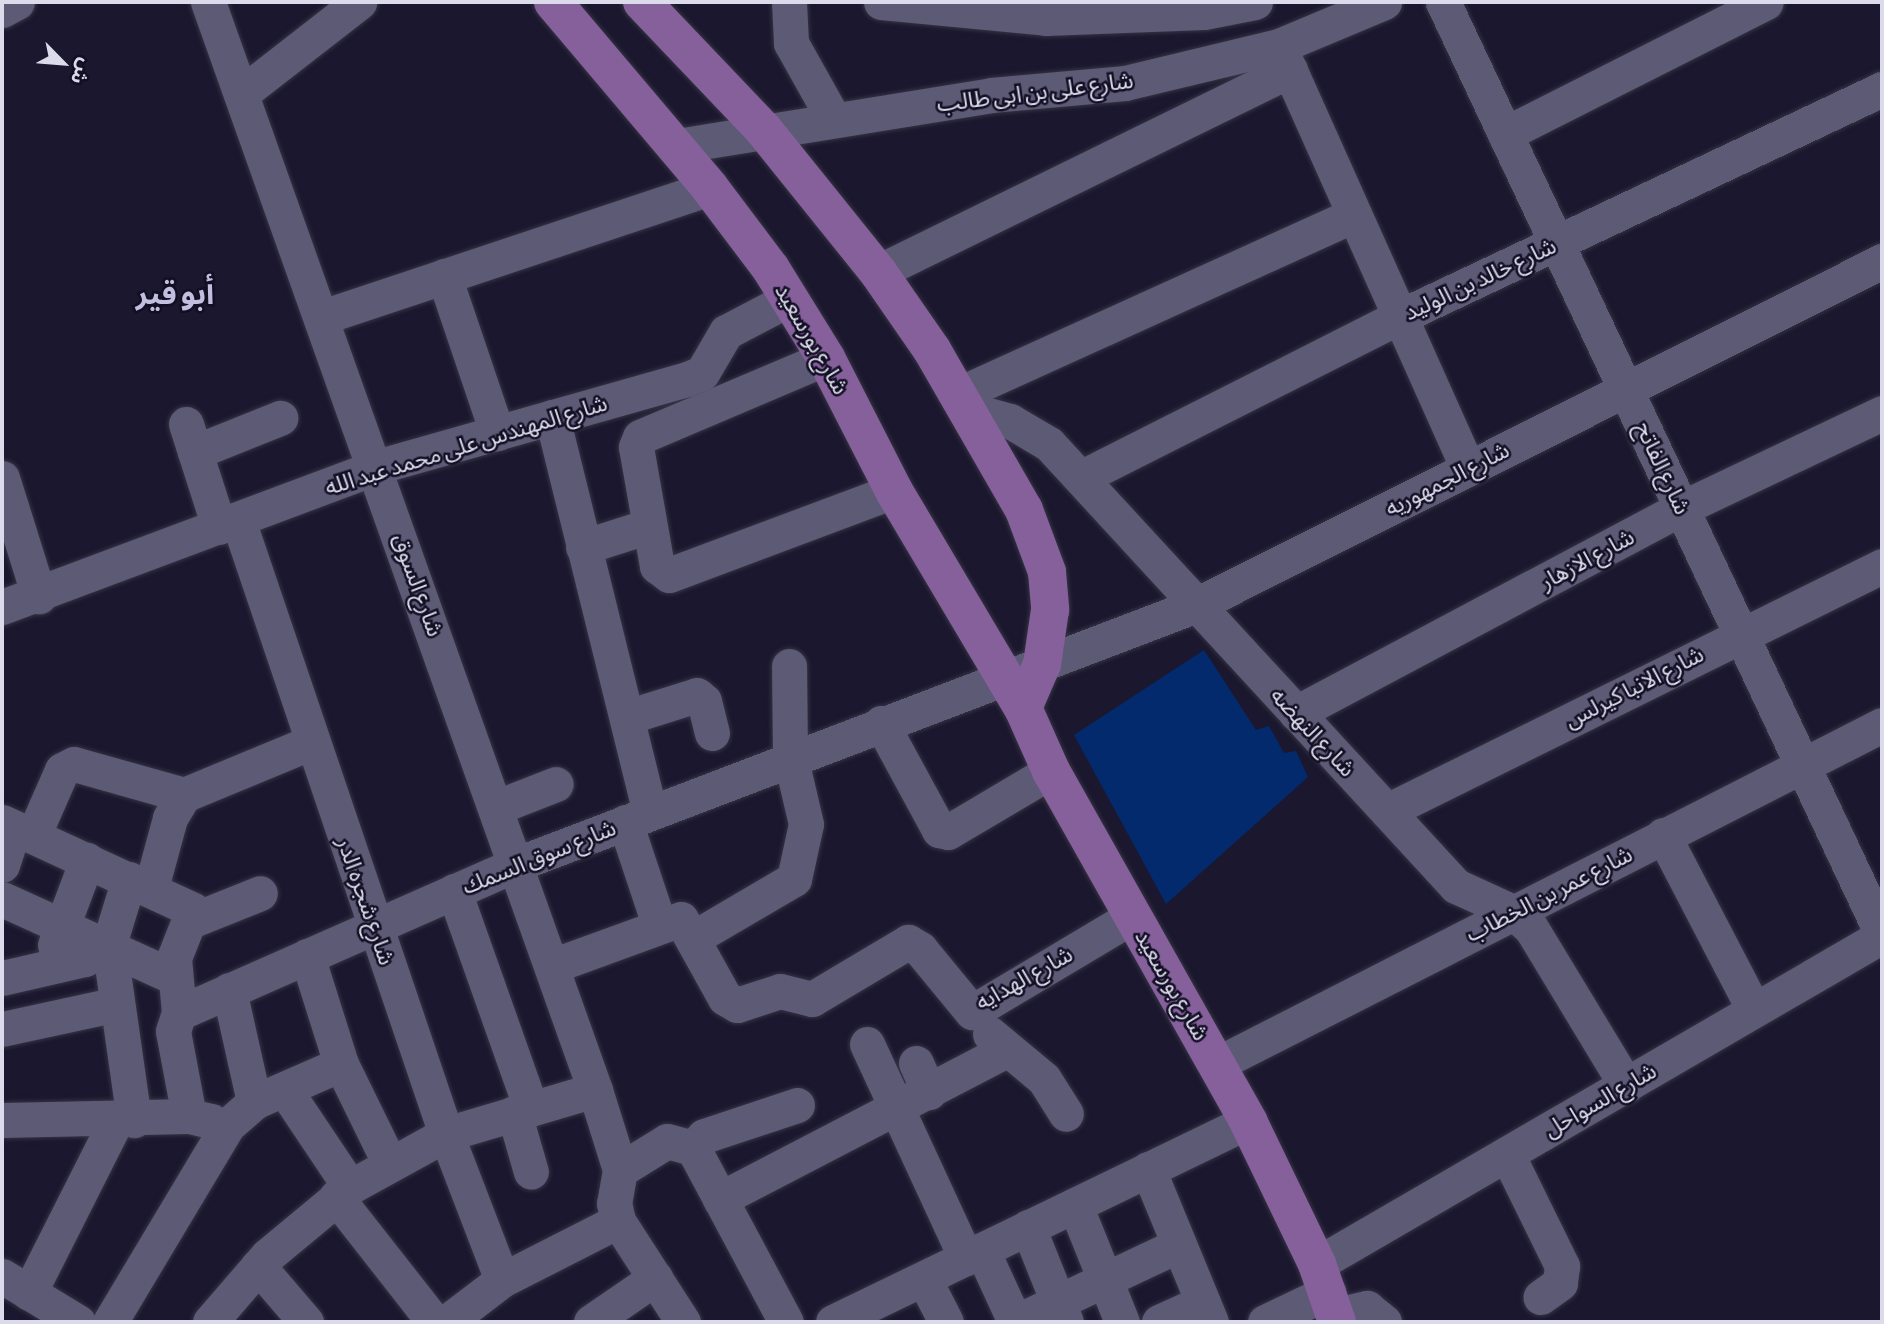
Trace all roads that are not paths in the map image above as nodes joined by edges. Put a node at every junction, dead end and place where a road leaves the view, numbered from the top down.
1 (17, 2) edge
2 (208, 2) edge
3 (359, 2) edge
4 (553, 2) edge
5 (642, 2) edge
6 (789, 2) edge
7 (881, 2) edge
8 (1255, 2) edge
9 (1384, 2) edge
10 (1443, 2) edge
11 (1766, 2) edge
12 (2, 10) edge
13 (1284, 58) junction
14 (1882, 89) edge
15 (241, 94) junction
16 (833, 118) junction
17 (763, 129) junction
18 (1506, 134) junction
19 (677, 146) junction
20 (710, 188) junction
21 (1354, 215) junction
22 (1556, 243) junction
23 (1882, 261) edge
24 (878, 272) junction
25 (444, 276) junction
26 (789, 299) junction
27 (321, 317) junction
28 (1399, 317) junction
29 (826, 358) junction
30 (711, 359) junction
31 (1626, 390) junction
32 (721, 398) junction
33 (963, 401) junction
34 (1882, 413) edge
35 (552, 417) junction
36 (280, 418) dead end
37 (496, 433) junction
38 (376, 467) junction
39 (1468, 469) junction
40 (1082, 477) junction
41 (894, 491) junction
42 (5, 500) edge
43 (1682, 508) junction
44 (229, 523) junction
45 (649, 526) junction
46 (583, 547) junction
47 (1882, 566) edge
48 (39, 596) junction
49 (1194, 606) junction
50 (2, 607) edge
51 (1741, 634) junction
52 (1042, 664) junction
53 (789, 666) dead end
54 (1014, 694) junction
55 (1296, 713) junction
56 (627, 717) junction
57 (881, 723) junction
58 (1882, 725) edge
59 (712, 733) dead end
60 (312, 742) junction
61 (790, 756) junction
62 (1802, 764) junction
63 (1051, 771) junction
64 (556, 784) dead end
65 (184, 795) junction
66 (497, 807) junction
67 (1387, 811) junction
68 (637, 817) junction
69 (16, 829) edge
70 (1663, 835) junction
71 (88, 860) junction
72 (517, 864) junction
73 (2, 865) edge
74 (140, 883) junction
75 (454, 891) junction
76 (260, 893) dead end
77 (2, 899) edge
78 (1513, 912) junction
79 (1133, 916) junction
80 (193, 920) junction
81 (63, 923) junction
82 (659, 924) junction
83 (374, 927) junction
84 (1882, 935) edge
85 (695, 937) junction
86 (109, 944) junction
87 (307, 956) junction
88 (56, 964) junction
89 (552, 966) junction
90 (172, 976) junction
91 (2, 978) edge
92 (229, 989) junction
93 (113, 1005) junction
94 (1754, 1010) junction
95 (972, 1012) junction
96 (179, 1013) junction
97 (70, 1014) junction
98 (2, 1029) edge
99 (867, 1044) dead end
100 (1004, 1051) junction
101 (341, 1064) junction
102 (1217, 1064) junction
103 (1626, 1085) junction
104 (595, 1090) junction
105 (270, 1096) junction
106 (797, 1105) dead end
107 (896, 1108) junction
108 (523, 1111) junction
109 (1066, 1114) dead end
110 (189, 1116) junction
111 (2, 1120) edge
112 (125, 1120) junction
113 (1248, 1121) junction
114 (228, 1125) junction
115 (446, 1134) junction
116 (693, 1148) junction
117 (1507, 1154) junction
118 (390, 1164) junction
119 (1148, 1169) junction
120 (620, 1170) junction
121 (531, 1172) dead end
122 (343, 1192) junction
123 (720, 1199) junction
124 (1075, 1205) junction
125 (618, 1221) junction
126 (1028, 1227) junction
127 (1179, 1245) junction
128 (974, 1254) junction
129 (258, 1266) junction
130 (655, 1279) junction
131 (924, 1279) junction
132 (1105, 1279) junction
133 (502, 1280) junction
134 (15, 1284) edge
135 (1541, 1297) dead end
136 (1330, 1298) edge
137 (895, 1309) edge
138 (1062, 1312) edge
139 (1207, 1312) edge
140 (78, 1322) edge
141 (110, 1322) edge
142 (210, 1322) edge
143 (306, 1322) edge
144 (434, 1322) edge
145 (447, 1322) edge
146 (591, 1322) edge
147 (682, 1322) edge
148 (786, 1322) edge
149 (833, 1322) edge
150 (946, 1322) edge
151 (1015, 1322) edge
152 (1122, 1322) edge
153 (1159, 1322) edge
154 (1265, 1322) edge
155 (1384, 1322) edge

1 - 12 street
2 - 15 street, شارع السوق
3 - 15 street
4 - 19 main road, شارع بورسعيد
5 - 17 main road
6 - 16 street
7 - 8 street
9 - 13 street, شارع على بن ابى طالب
10 - 18 street, شارع الفاتح
11 - 18 street
13 - 16 street, شارع على بن ابى طالب
13 - 21 street
13 - 24 street
14 - 22 street, شارع خالد بن الوليد
15 - 27 street, شارع السوق
16 - 17 street, شارع على بن ابى طالب
17 - 19 street, شارع على بن ابى طالب
17 - 24 main road
18 - 22 street, شارع الفاتح
19 - 20 main road, شارع بورسعيد
20 - 25 street
20 - 26 main road, شارع بورسعيد
21 - 28 street
21 - 33 street
22 - 28 street, شارع خالد بن الوليد
22 - 31 street, شارع الفاتح
23 - 31 street, شارع الجمهوريه
24 - 33 main road
25 - 27 street
25 - 37 street
26 - 29 main road, شارع بورسعيد
26 - 30 street, شارع المهندس على محمد عبد الله
27 - 38 street, شارع السوق
28 - 39 street
28 - 40 street, شارع خالد بن الوليد
29 - 32 street
29 - 41 main road, شارع بورسعيد
30 - 32 street
30 - 35 street, شارع المهندس على محمد عبد الله
31 - 39 street, شارع الجمهوريه
31 - 43 street, شارع الفاتح
32 - 45 street
33 - 40 street, شارع النهضه
33 - 52 main road
34 - 43 street, شارع الازهار
35 - 37 street, شارع المهندس على محمد عبد الله
35 - 46 street
36 - 44 street, شارع شجره الدر
37 - 38 street, شارع المهندس على محمد عبد الله
38 - 44 street, شارع المهندس على محمد عبد الله
38 - 66 street, شارع السوق
39 - 49 street, شارع الجمهوريه
40 - 49 street, شارع النهضه
41 - 45 street
41 - 54 main road, شارع بورسعيد
42 - 48 street
43 - 51 street, شارع الفاتح
43 - 55 street, شارع الازهار
44 - 48 street, شارع المهندس على محمد عبد الله
44 - 60 street, شارع شجره الدر
45 - 46 street
46 - 56 street
47 - 51 street, شارع الانبا كيرلس
48 - 50 street, شارع المهندس على محمد عبد الله
49 - 52 street, شارع الجمهوريه
49 - 55 street, شارع النهضه
51 - 62 street, شارع الفاتح
51 - 67 street, شارع الانبا كيرلس
52 - 54 main road
53 - 61 street
54 - 57 street, شارع سوق السمك
54 - 63 main road, شارع بورسعيد
55 - 67 street, شارع النهضه
56 - 59 street
56 - 68 street
57 - 61 street, شارع سوق السمك
57 - 63 street
58 - 62 street, شارع عمر بن الخطاب
60 - 65 street
60 - 83 street, شارع شجره الدر
61 - 68 street, شارع سوق السمك
61 - 85 street
62 - 70 street, شارع عمر بن الخطاب
62 - 84 street, شارع الفاتح
63 - 79 main road, شارع بورسعيد
64 - 66 street
65 - 69 street
65 - 74 street
66 - 72 street, شارع السوق
67 - 78 street, شارع النهضه
68 - 72 street, شارع سوق السمك
68 - 82 street
69 - 71 street
69 - 73 street
70 - 78 street, شارع عمر بن الخطاب
70 - 94 street
71 - 74 street
71 - 81 street
72 - 75 street, شارع سوق السمك
72 - 89 street, شارع السوق
74 - 80 street
74 - 86 street
75 - 83 street, شارع سوق السمك
75 - 108 street
76 - 80 street
77 - 81 street
78 - 102 street, شارع عمر بن الخطاب
78 - 103 street, شارع النهضه
79 - 95 street, شارع الهدايه
79 - 102 main road, شارع بورسعيد
80 - 90 street
81 - 86 street
81 - 88 street
82 - 85 street
82 - 89 street
83 - 87 street, شارع سوق السمك
83 - 115 street, شارع شجره الدر
84 - 94 street, شارع السواحل
85 - 95 street, شارع الهدايه
86 - 88 street
86 - 90 street
86 - 93 street
87 - 92 street, شارع سوق السمك
87 - 101 street
88 - 91 street
88 - 97 street
89 - 104 street, شارع السوق
90 - 96 street
92 - 96 street, شارع سوق السمك
92 - 105 street
93 - 97 street
93 - 112 street
94 - 103 street, شارع السواحل
95 - 100 street
96 - 110 street
97 - 98 street
99 - 107 street
100 - 107 street
100 - 109 street
101 - 105 street
101 - 118 street
102 - 113 main road, شارع بورسعيد
103 - 117 street, شارع السواحل
104 - 108 street
104 - 120 street, شارع السوق
105 - 114 street
105 - 122 street
106 - 116 street
107 - 123 street
107 - 128 street
108 - 115 street
108 - 121 street
110 - 112 street
110 - 114 street
111 - 112 street
112 - 134 street
113 - 119 street
113 - 136 main road, شارع بورسعيد
114 - 141 street
115 - 118 street
115 - 133 street, شارع شجره الدر
116 - 120 street
116 - 123 street
117 - 135 street
117 - 136 street, شارع السواحل
118 - 122 street
119 - 124 street
119 - 127 street
120 - 125 street
122 - 129 street
122 - 144 street
123 - 148 street
124 - 126 street
124 - 132 street
125 - 130 street
125 - 133 street
126 - 128 street
126 - 138 street
127 - 132 street
127 - 139 street
128 - 131 street
128 - 151 street
129 - 142 street
129 - 143 street
130 - 146 street
130 - 147 street
131 - 137 street
131 - 150 street
132 - 138 street
132 - 152 street
133 - 145 street
134 - 140 street
136 - 154 street
136 - 155 street
137 - 149 street
138 - 151 street
139 - 153 street

